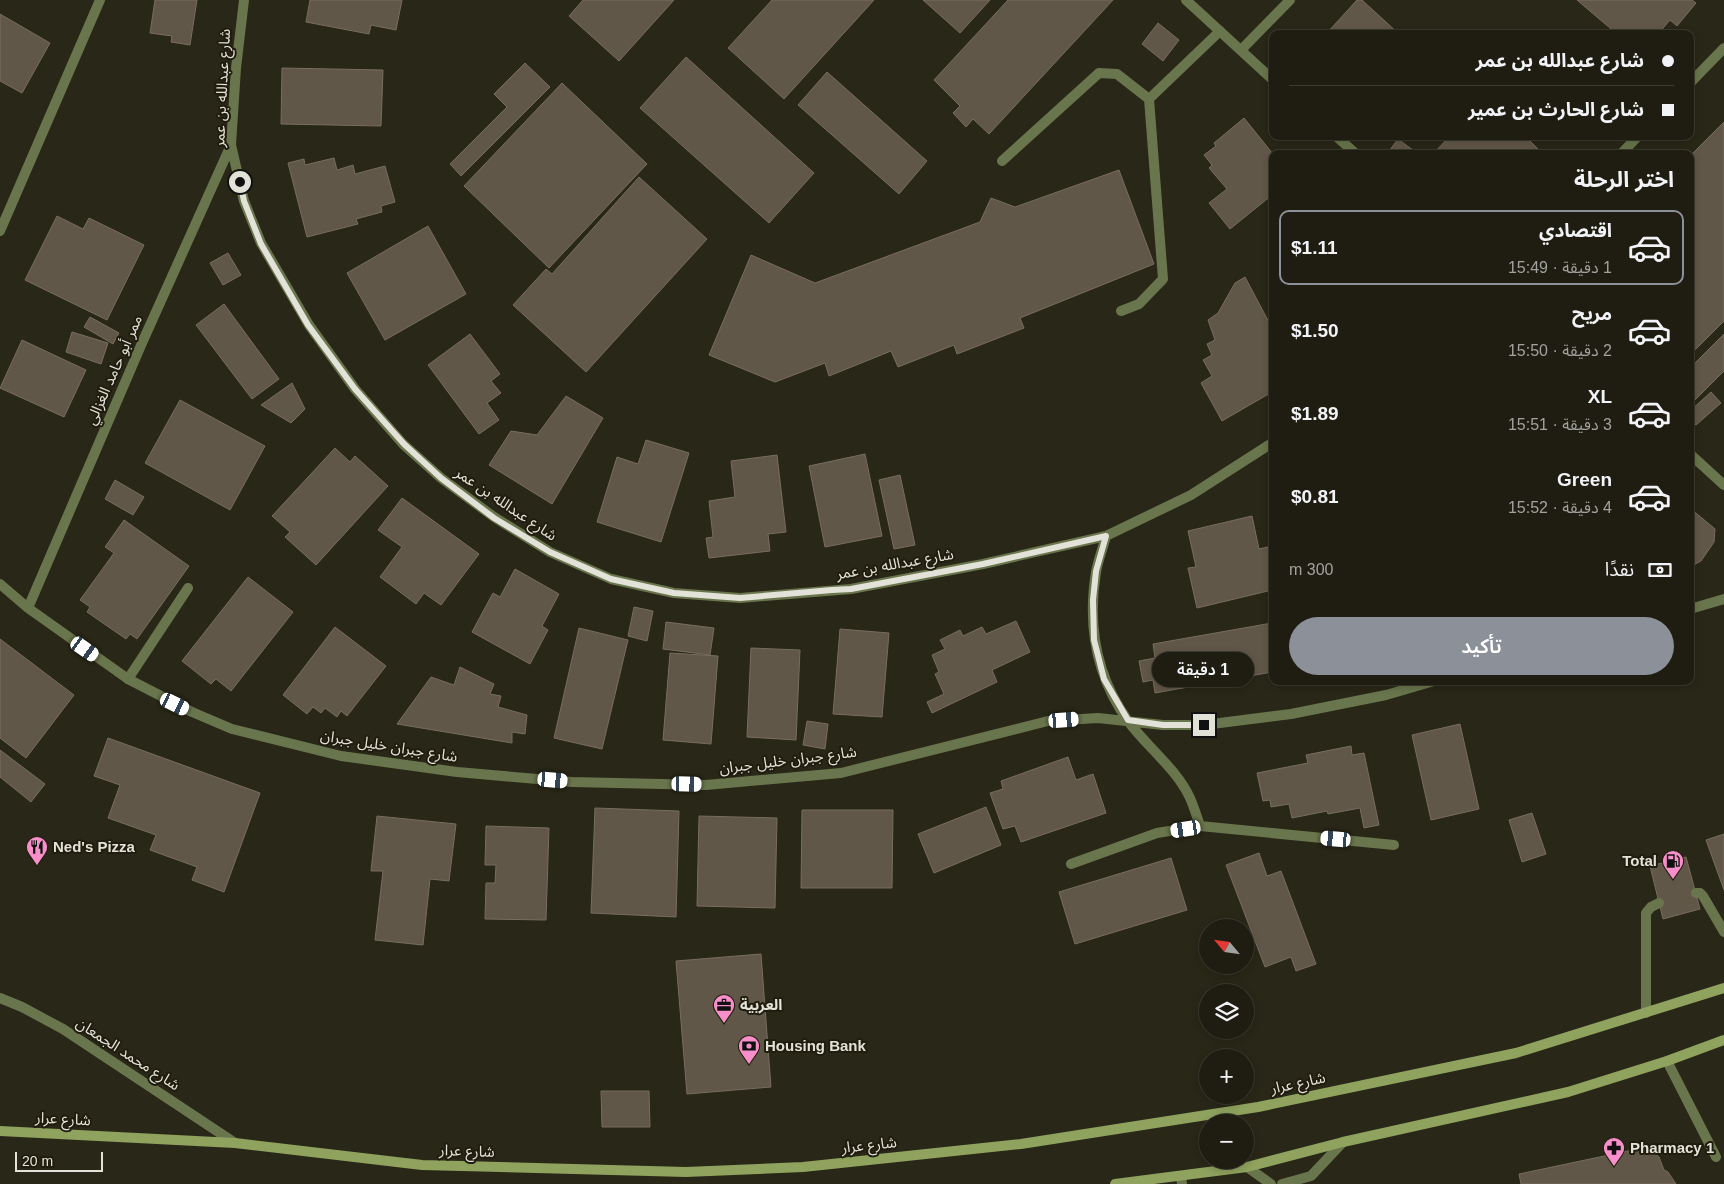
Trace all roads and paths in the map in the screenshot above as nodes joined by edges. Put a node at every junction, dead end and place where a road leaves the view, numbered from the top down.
1 (100, 0) edge
2 (244, 0) edge
3 (1186, 0) edge
4 (1290, 0) edge
5 (1220, 31) junction
6 (1724, 48) edge
7 (1241, 50) junction
8 (1269, 76) edge
9 (1694, 79) edge
10 (1149, 99) junction
11 (1340, 140) edge
12 (1634, 140) edge
13 (231, 145) junction
14 (1352, 150) edge
15 (1624, 150) edge
16 (1002, 161) dead end
17 (0, 231) edge
18 (1121, 311) dead end
19 (1269, 445) edge
20 (1694, 458) edge
21 (1724, 485) edge
22 (1106, 536) junction
23 (0, 584) edge
24 (188, 588) dead end
25 (1724, 599) edge
26 (28, 608) junction
27 (1694, 608) edge
28 (128, 679) junction
29 (1420, 685) edge
30 (1128, 720) junction
31 (1200, 826) junction
32 (1394, 845) dead end
33 (1071, 864) dead end
34 (1696, 893) dead end
35 (1659, 903) dead end
36 (1724, 932) edge
37 (1724, 988) edge
38 (0, 998) edge
39 (1646, 1013) junction
40 (1724, 1040) edge
41 (1667, 1061) junction
42 (0, 1131) edge
43 (235, 1142) junction
44 (1344, 1142) junction
45 (1716, 1158) dead end
46 (1254, 1165) edge
47 (1237, 1169) edge
48 (1250, 1169) edge
49 (1182, 1180) edge
50 (1115, 1184) edge
51 (1271, 1184) edge
52 (1282, 1184) edge

1 - 17 street
2 - 13 street, شارع عبدالله بن عمر
3 - 5 street
4 - 7 street
5 - 7 street
5 - 10 street
6 - 9 street
7 - 8 street
10 - 16 street
10 - 18 street
11 - 14 street
12 - 15 street
13 - 22 street, شارع عبدالله بن عمر
13 - 26 street, ممر أبو حامد الغزالي
19 - 22 street, شارع عبدالله بن عمر
20 - 21 street
22 - 30 street
23 - 26 street, شارع جبران خليل جبران
24 - 28 street
25 - 27 street
26 - 28 street, شارع جبران خليل جبران
28 - 30 street, شارع جبران خليل جبران
29 - 30 street, شارع جبران خليل جبران
30 - 31 street
31 - 32 street
31 - 33 street
34 - 36 street
35 - 39 street
37 - 39 main road, شارع عرار
38 - 43 street, شارع محمد الجمعان
39 - 43 main road, شارع عرار
40 - 41 main road
41 - 44 main road
41 - 45 street
42 - 43 main road, شارع عرار
44 - 46 main road
44 - 52 street
47 - 49 main road
48 - 51 street
49 - 50 main road

